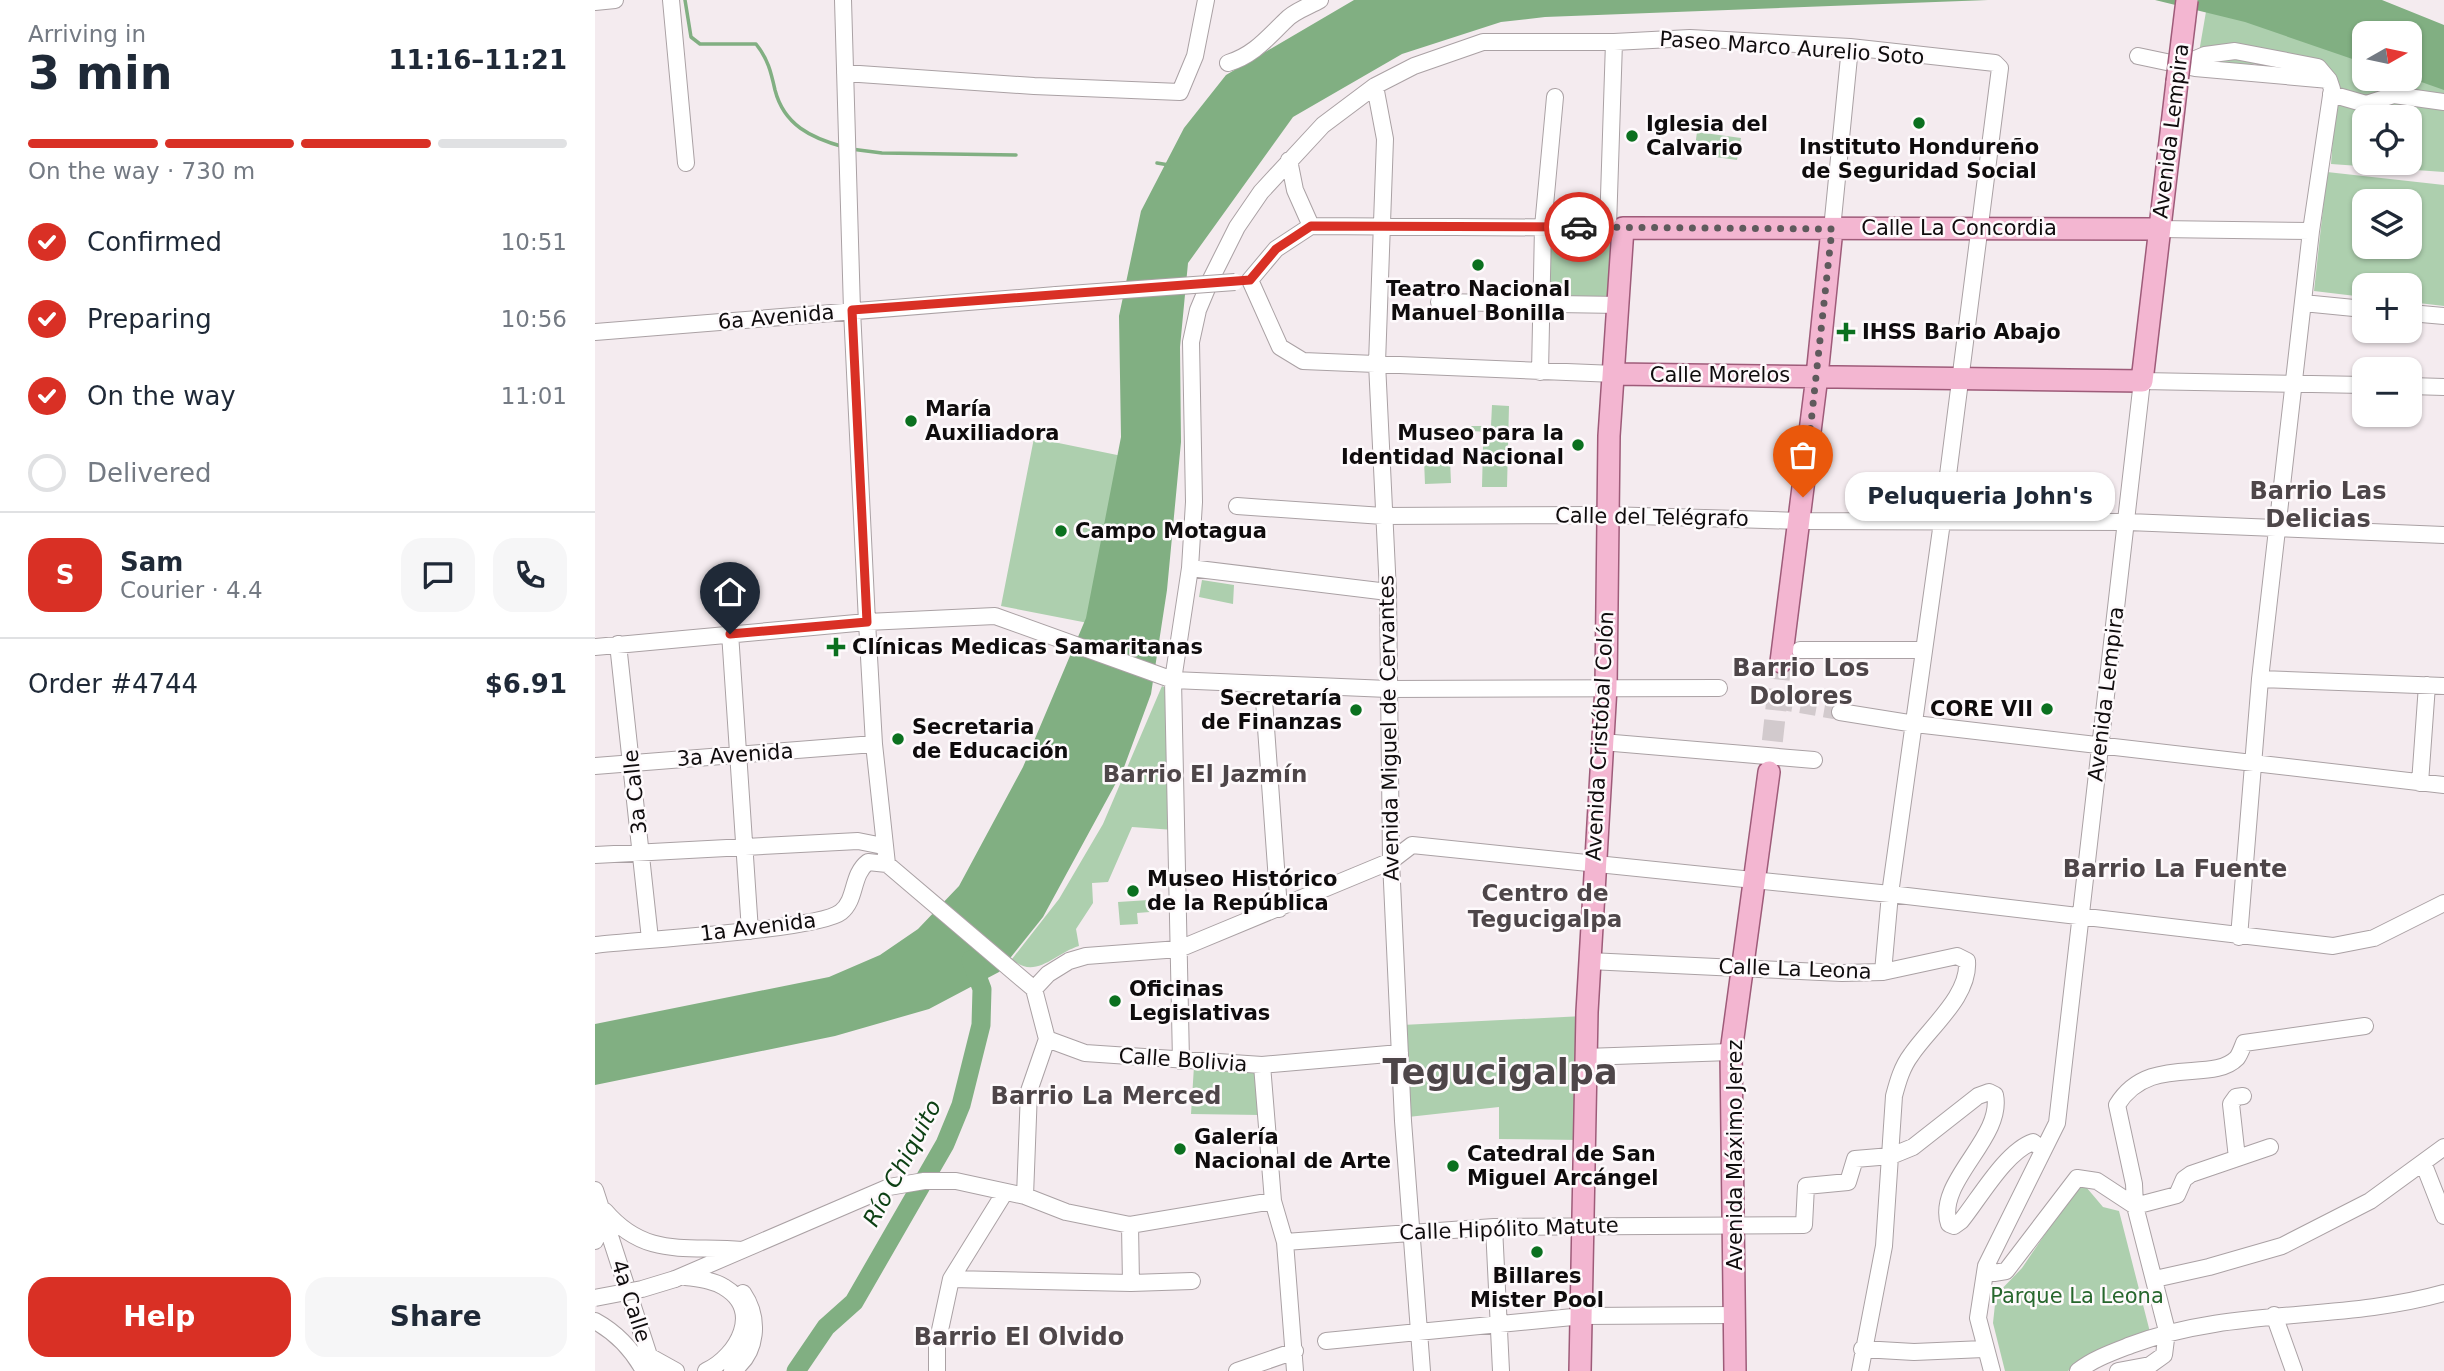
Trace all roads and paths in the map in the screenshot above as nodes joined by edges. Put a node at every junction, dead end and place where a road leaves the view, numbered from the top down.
1 (615, 0) edge
2 (671, 0) edge
3 (843, 0) edge
4 (1206, 0) edge
5 (1320, 0) edge
6 (2187, 0) edge
7 (595, 2) edge
8 (1614, 42) junction
9 (1850, 47) junction
10 (2138, 56) dead end
11 (1228, 63) dead end
12 (845, 73) junction
13 (2179, 73) junction
14 (1375, 86) junction
15 (2330, 87) junction
16 (1555, 97) dead end
17 (2444, 102) edge
18 (1289, 160) junction
19 (686, 163) dead end
20 (1383, 225) junction
21 (1311, 226) junction
22 (1543, 227) junction
23 (1977, 227) junction
24 (1616, 228) junction
25 (1832, 229) junction
26 (2159, 229) junction
27 (2311, 231) junction
28 (1243, 281) junction
29 (1439, 302) dead end
30 (1542, 303) junction
31 (2303, 303) junction
32 (1620, 305) junction
33 (2352, 308) edge
34 (852, 310) junction
35 (2422, 314) edge
36 (2444, 316) edge
37 (595, 332) edge
38 (1377, 363) junction
39 (1540, 372) junction
40 (1615, 374) junction
41 (1817, 376) junction
42 (1960, 379) junction
43 (2142, 381) junction
44 (2295, 383) junction
45 (2352, 385) edge
46 (2422, 386) edge
47 (2444, 387) edge
48 (1237, 506) dead end
49 (1607, 515) junction
50 (1383, 516) junction
51 (1800, 521) junction
52 (1942, 522) junction
53 (2128, 522) junction
54 (2278, 529) junction
55 (2444, 535) edge
56 (1190, 568) junction
57 (1388, 592) junction
58 (867, 622) junction
59 (730, 634) junction
60 (618, 645) junction
61 (595, 647) edge
62 (1800, 650) dead end
63 (1923, 650) junction
64 (1781, 662) tunnel mouth
65 (1167, 678) junction
66 (2260, 679) junction
67 (2427, 685) junction
68 (1262, 686) junction
69 (2444, 686) edge
70 (1606, 687) junction
71 (1719, 688) dead end
72 (1388, 689) junction
73 (1840, 712) tunnel mouth
74 (1915, 724) junction
75 (1602, 742) junction
76 (874, 744) junction
77 (2099, 746) junction
78 (740, 755) junction
79 (1814, 760) dead end
80 (632, 763) junction
81 (2252, 764) junction
82 (595, 766) edge
83 (1769, 772) tunnel mouth
84 (2420, 783) junction
85 (2444, 785) edge
86 (745, 846) junction
87 (883, 846) junction
88 (642, 852) junction
89 (595, 855) edge
90 (1391, 861) junction
91 (1594, 862) junction
92 (891, 868) junction
93 (1756, 881) junction
94 (1890, 894) junction
95 (2444, 904) edge
96 (1279, 909) junction
97 (2080, 918) junction
98 (750, 930) junction
99 (2239, 937) junction
100 (650, 939) junction
101 (595, 945) edge
102 (1179, 949) junction
103 (1589, 961) junction
104 (1743, 967) junction
105 (1883, 972) junction
106 (1034, 989) junction
107 (2365, 1026) dead end
108 (1047, 1040) junction
109 (1731, 1052) junction
110 (1400, 1053) junction
111 (1585, 1057) junction
112 (1181, 1061) junction
113 (1262, 1065) junction
114 (2242, 1096) dead end
115 (2270, 1147) dead end
116 (2444, 1147) edge
117 (2043, 1150) junction
118 (1891, 1156) junction
119 (2238, 1158) junction
120 (2424, 1165) junction
121 (595, 1190) edge
122 (1005, 1192) junction
123 (1025, 1196) junction
124 (1273, 1202) junction
125 (2135, 1206) junction
126 (601, 1207) junction
127 (2444, 1216) edge
128 (1130, 1225) junction
129 (1585, 1225) junction
130 (1734, 1226) junction
131 (1494, 1227) junction
132 (1411, 1232) junction
133 (595, 1241) edge
134 (1285, 1242) junction
135 (744, 1251) junction
136 (712, 1265) junction
137 (1986, 1266) junction
138 (678, 1278) junction
139 (951, 1279) junction
140 (2155, 1279) junction
141 (1192, 1281) dead end
142 (1131, 1283) junction
143 (2444, 1293) edge
144 (595, 1298) edge
145 (1583, 1315) junction
146 (1735, 1315) junction
147 (2274, 1315) junction
148 (595, 1321) edge
149 (1498, 1325) junction
150 (2167, 1331) junction
151 (1419, 1333) junction
152 (1326, 1341) dead end
153 (1862, 1349) junction
154 (1984, 1349) junction
155 (1295, 1351) junction
156 (649, 1366) edge
157 (676, 1371) edge
158 (706, 1371) edge
159 (732, 1371) edge
160 (937, 1371) edge
161 (1237, 1371) edge
162 (1295, 1371) edge
163 (1422, 1371) edge
164 (1501, 1371) edge
165 (1580, 1371) edge
166 (1735, 1371) edge
167 (1860, 1371) edge
168 (1991, 1371) edge
169 (2078, 1371) edge
170 (2118, 1371) edge
171 (2294, 1371) edge

1 - 7 street
2 - 19 street
3 - 12 street
4 - 12 street
5 - 11 street
6 - 13 main road, Avenida Lempira, bridge
8 - 9 street, Paseo Marco Aurelio Soto
8 - 14 street, Paseo Marco Aurelio Soto
8 - 24 street, Avenida Cristóbal Colón
9 - 23 street, Paseo Marco Aurelio Soto
9 - 25 street
10 - 13 street
12 - 34 street
13 - 15 street
13 - 26 main road, Avenida Lempira
14 - 18 street, Paseo Marco Aurelio Soto
14 - 20 street, Avenida Miguel de Cervantes
15 - 17 street
15 - 27 street
16 - 22 street
18 - 21 street
18 - 56 street, Paseo Marco Aurelio Soto
20 - 21 street, Calle La Concordia
20 - 22 street, Calle La Concordia
20 - 38 street, Avenida Miguel de Cervantes
21 - 28 street
22 - 24 street, Calle La Concordia
22 - 30 street
23 - 25 main road, Calle La Concordia
23 - 26 main road, Calle La Concordia
23 - 42 street
24 - 25 main road, Calle La Concordia
24 - 32 main road, Avenida Cristóbal Colón
25 - 41 main road
26 - 27 street, Calle La Concordia
26 - 43 main road, Avenida Lempira
27 - 31 street
28 - 34 street, 6a Avenida, bridge
28 - 38 street, Calle Morelos
29 - 30 street
30 - 32 street
30 - 39 street
31 - 33 street
31 - 44 street
32 - 40 main road, Avenida Cristóbal Colón
34 - 37 street, 6a Avenida
34 - 58 street
35 - 36 street
38 - 39 street, Calle Morelos
38 - 50 street, Avenida Miguel de Cervantes
39 - 40 street, Calle Morelos
40 - 41 main road, Calle Morelos
40 - 49 main road, Avenida Cristóbal Colón
41 - 42 main road, Calle Morelos
41 - 51 main road
42 - 43 main road, Calle Morelos
42 - 52 street
43 - 44 street, Calle Morelos
43 - 53 street, Avenida Lempira
44 - 45 street, Calle Morelos
44 - 54 street
46 - 47 street
48 - 50 street, Calle del Telégrafo
49 - 50 street, Calle del Telégrafo
49 - 51 street, Calle del Telégrafo
49 - 70 main road, Avenida Cristóbal Colón
50 - 57 street, Avenida Miguel de Cervantes
51 - 52 street, Calle del Telégrafo
51 - 64 main road
52 - 53 street, Calle del Telégrafo
52 - 63 street
53 - 54 street, Calle del Telégrafo
53 - 77 street, Avenida Lempira
54 - 55 street, Calle del Telégrafo
54 - 66 street
56 - 57 street
56 - 65 street, Paseo Marco Aurelio Soto
57 - 72 street, Avenida Miguel de Cervantes
58 - 59 street
58 - 65 street
58 - 76 street
59 - 60 street
59 - 78 street
60 - 61 street
60 - 80 street, 3a Calle
62 - 63 street
63 - 74 street
65 - 68 street
65 - 102 street, Paseo Marco Aurelio Soto
66 - 67 street
66 - 81 street
67 - 69 street
67 - 84 street
68 - 72 street
68 - 96 street
70 - 71 street
70 - 72 street
70 - 75 main road, Avenida Cristóbal Colón
72 - 90 street, Avenida Miguel de Cervantes
73 - 74 street
74 - 77 street
74 - 94 street
75 - 79 street
75 - 91 main road, Avenida Cristóbal Colón
76 - 78 street, 3a Avenida
76 - 87 street
77 - 81 street
77 - 97 street, Avenida Lempira
78 - 80 street, 3a Avenida
78 - 86 street
80 - 82 street, 3a Avenida
80 - 88 street, 3a Calle
81 - 84 street
81 - 99 street
83 - 93 main road, Avenida Máximo Jerez
84 - 85 street
86 - 87 street
86 - 88 street
86 - 98 street
87 - 92 street
88 - 89 street
88 - 100 street, 3a Calle
90 - 91 street
90 - 96 street
90 - 110 street, Avenida Miguel de Cervantes
91 - 93 street
91 - 103 main road, Avenida Cristóbal Colón
92 - 98 street, 1a Avenida
92 - 106 street
93 - 94 street
93 - 104 main road, Avenida Máximo Jerez
94 - 97 street
94 - 105 street
95 - 99 street
96 - 102 street
97 - 99 street
97 - 117 street, Avenida Lempira
98 - 100 street, 1a Avenida
100 - 101 street, 1a Avenida
102 - 106 street
102 - 112 street, Paseo Marco Aurelio Soto
103 - 104 street, Calle La Leona
103 - 111 main road, Avenida Cristóbal Colón
104 - 105 street, Calle La Leona
104 - 109 main road, Avenida Máximo Jerez
105 - 118 street, Calle La Leona
106 - 108 street
107 - 125 street
108 - 112 street, Calle Bolivia
108 - 123 street
109 - 111 street
109 - 130 main road, Avenida Máximo Jerez
110 - 113 street, Calle Bolivia
110 - 132 street, Avenida Miguel de Cervantes
111 - 129 main road, Avenida Cristóbal Colón
112 - 113 street, Calle Bolivia
113 - 124 street
114 - 119 street
115 - 119 street
116 - 120 street
117 - 118 street
117 - 137 street, Avenida Lempira
118 - 130 street, Calle Hipólito Matute
118 - 153 street
119 - 125 street
120 - 127 street
120 - 140 street
121 - 126 street, 4a Calle
122 - 123 street
122 - 135 street
122 - 139 street
123 - 128 street
124 - 128 street
124 - 134 street
125 - 137 street
125 - 140 street
126 - 133 street
126 - 135 street
126 - 156 street, 4a Calle
128 - 142 street
129 - 130 street, Calle Hipólito Matute
129 - 131 street, Calle Hipólito Matute
129 - 145 main road, Avenida Cristóbal Colón
130 - 146 main road, Avenida Máximo Jerez
131 - 132 street, Calle Hipólito Matute
131 - 149 street
132 - 134 street, Calle Hipólito Matute
132 - 151 street, Avenida Miguel de Cervantes
134 - 155 street
135 - 136 street
136 - 138 street
136 - 159 street
137 - 154 street, Avenida Lempira
138 - 144 street, bridge
138 - 158 street
139 - 142 street
139 - 160 street
140 - 150 street
141 - 142 street
143 - 147 street
145 - 146 street
145 - 149 street
145 - 165 main road, Avenida Cristóbal Colón
146 - 166 main road, Avenida Máximo Jerez
147 - 150 street
147 - 171 street
148 - 156 street
149 - 151 street
149 - 164 street
150 - 169 street
150 - 170 street
151 - 152 street
151 - 163 street, Avenida Miguel de Cervantes
153 - 154 street
153 - 167 street
154 - 168 street, Avenida Lempira
155 - 161 street
155 - 162 street
156 - 157 street

